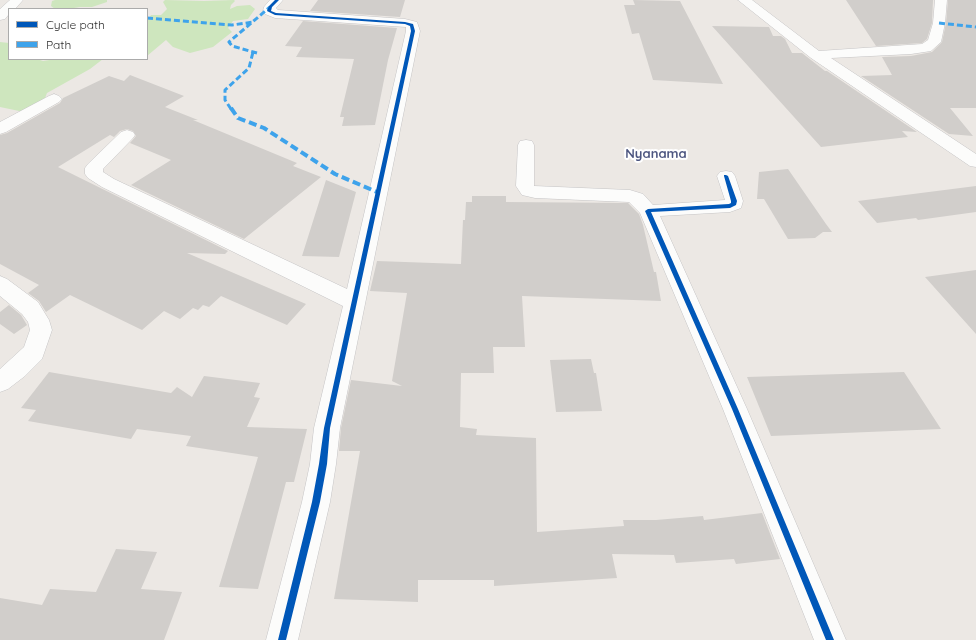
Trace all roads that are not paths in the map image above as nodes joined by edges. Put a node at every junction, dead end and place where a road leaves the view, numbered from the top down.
1 (17, 0) edge
2 (277, 0) edge
3 (744, 0) edge
4 (941, 0) edge
5 (8, 8) edge
6 (8, 8) edge
7 (0, 16) edge
8 (816, 55) junction
9 (54, 99) dead end
10 (0, 129) edge
11 (127, 135) dead end
12 (526, 145) dead end
13 (976, 162) edge
14 (726, 176) dead end
15 (648, 211) junction
16 (0, 284) edge
17 (354, 302) junction
18 (0, 382) edge
19 (282, 640) edge
20 (830, 640) edge

1 - 5 street
2 - 17 street
3 - 8 street
4 - 8 street
6 - 7 street
8 - 13 street
9 - 10 street
11 - 17 street
12 - 15 street
14 - 15 street
15 - 20 street
16 - 18 street
17 - 19 street

